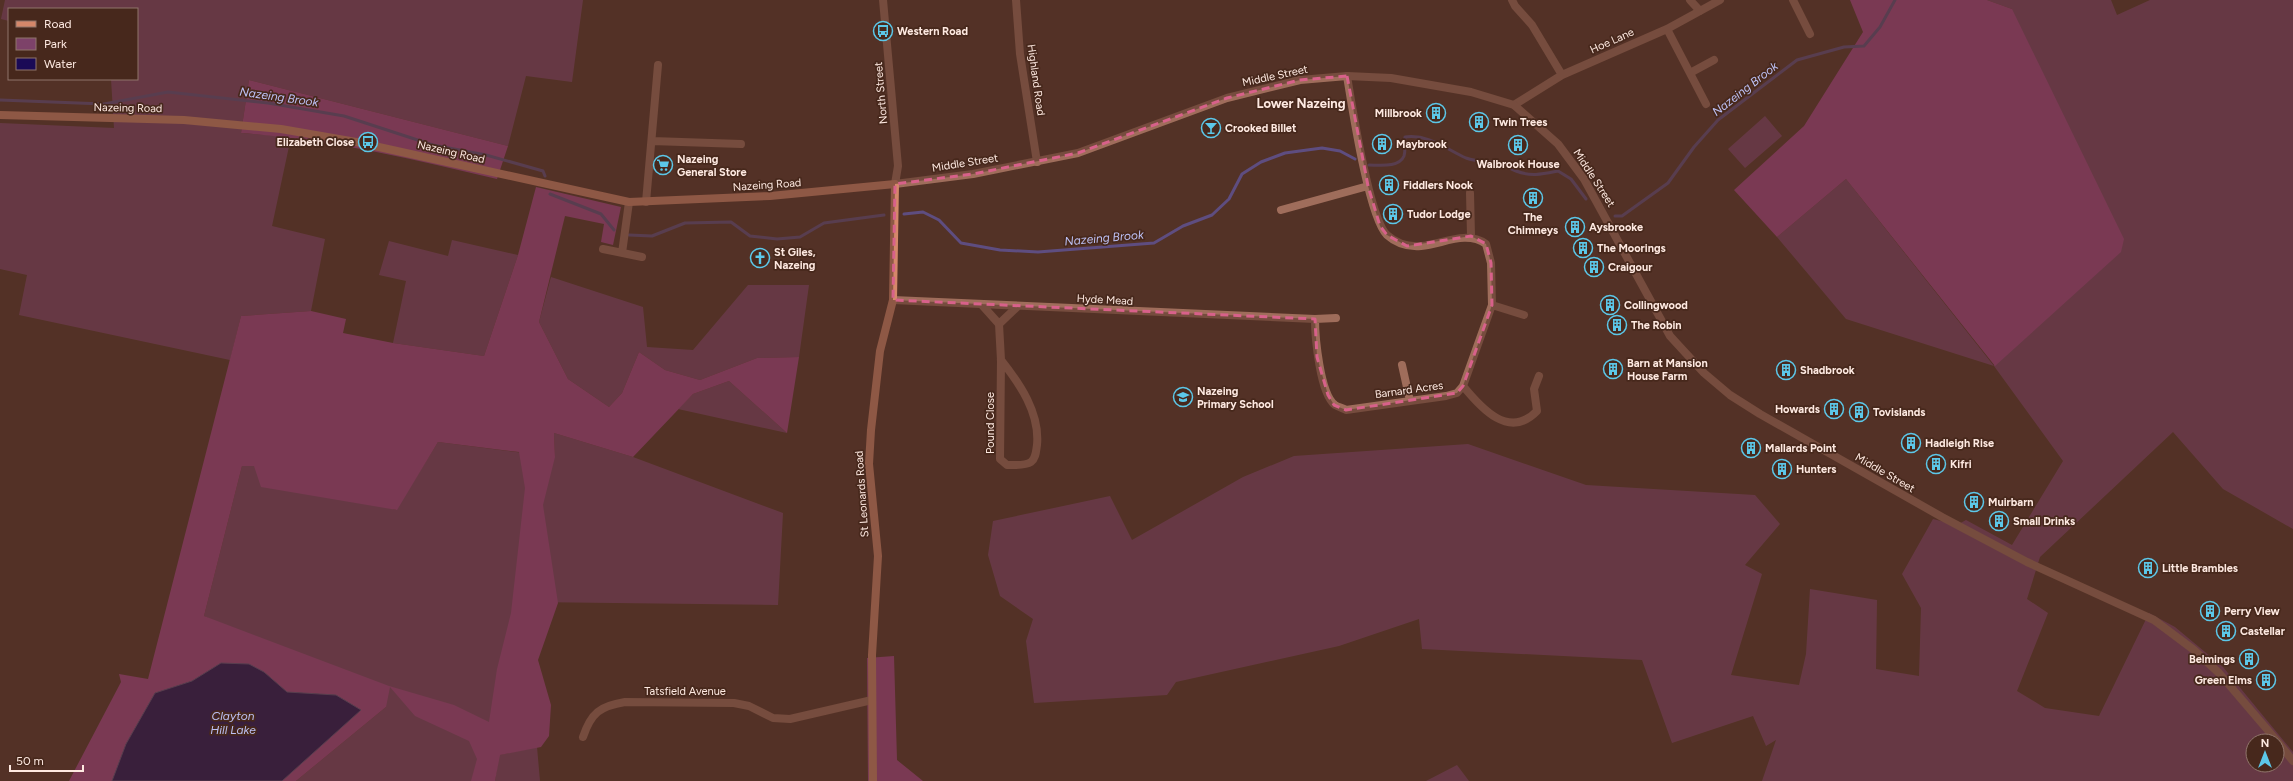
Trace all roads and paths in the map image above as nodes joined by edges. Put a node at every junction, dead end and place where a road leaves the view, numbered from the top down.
1 (883, 0) edge
2 (1016, 0) edge
3 (1512, 0) edge
4 (1690, 0) edge
5 (1720, 0) edge
6 (1793, 0) edge
7 (1700, 11) junction
8 (1667, 28) junction
9 (1810, 34) dead end
10 (1714, 60) dead end
11 (658, 65) dead end
12 (1690, 73) junction
13 (1562, 75) junction
14 (1346, 76) junction
15 (1706, 104) dead end
16 (1514, 105) junction
17 (0, 115) edge
18 (652, 141) junction
19 (741, 144) dead end
20 (1037, 162) junction
21 (895, 184) junction
22 (1368, 186) junction
23 (1470, 193) dead end
24 (629, 202) junction
25 (646, 202) junction
26 (1281, 210) dead end
27 (1471, 236) junction
28 (603, 249) dead end
29 (622, 253) junction
30 (642, 257) dead end
31 (893, 300) junction
32 (982, 305) junction
33 (1492, 305) junction
34 (1018, 306) junction
35 (1524, 315) dead end
36 (1336, 318) dead end
37 (1315, 319) junction
38 (999, 324) junction
39 (1001, 360) junction
40 (1402, 365) dead end
41 (1539, 376) dead end
42 (1463, 386) junction
43 (1410, 401) junction
44 (872, 700) junction
45 (2270, 733) edge
46 (583, 737) dead end
47 (2285, 751) edge
48 (2293, 761) edge
49 (873, 781) edge

1 - 21 street, North Street
2 - 20 street, Highland Road
3 - 13 street
4 - 7 street
5 - 7 street, Hoe Lane
6 - 9 street
7 - 8 street, Hoe Lane
8 - 12 street
8 - 13 street, Hoe Lane
10 - 12 street
11 - 18 street
12 - 15 street
13 - 16 street, Hoe Lane
14 - 16 street, Middle Street
14 - 20 street, Middle Street
14 - 22 street
16 - 45 street, Middle Street
17 - 24 main road, Nazeing Road
18 - 19 street
18 - 25 street
20 - 21 street, Middle Street
21 - 25 main road, Nazeing Road
21 - 31 main road, St Leonards Road
22 - 26 street
22 - 27 street
23 - 27 street
24 - 25 main road, Nazeing Road
24 - 29 street
27 - 33 street
28 - 29 street
29 - 30 street
31 - 32 street, Hyde Mead
31 - 44 main road, St Leonards Road
32 - 34 street, Hyde Mead
32 - 38 street
33 - 35 street
33 - 42 street
34 - 37 street, Hyde Mead
34 - 38 street
36 - 37 street, Hyde Mead
37 - 43 street, Barnard Acres
38 - 39 street, Pound Close
39 - 39 street, Pound Close
40 - 43 street
41 - 42 street
42 - 43 street, Barnard Acres
44 - 46 street, Tatsfield Avenue
44 - 49 main road, St Leonards Road
47 - 48 street, Middle Street

